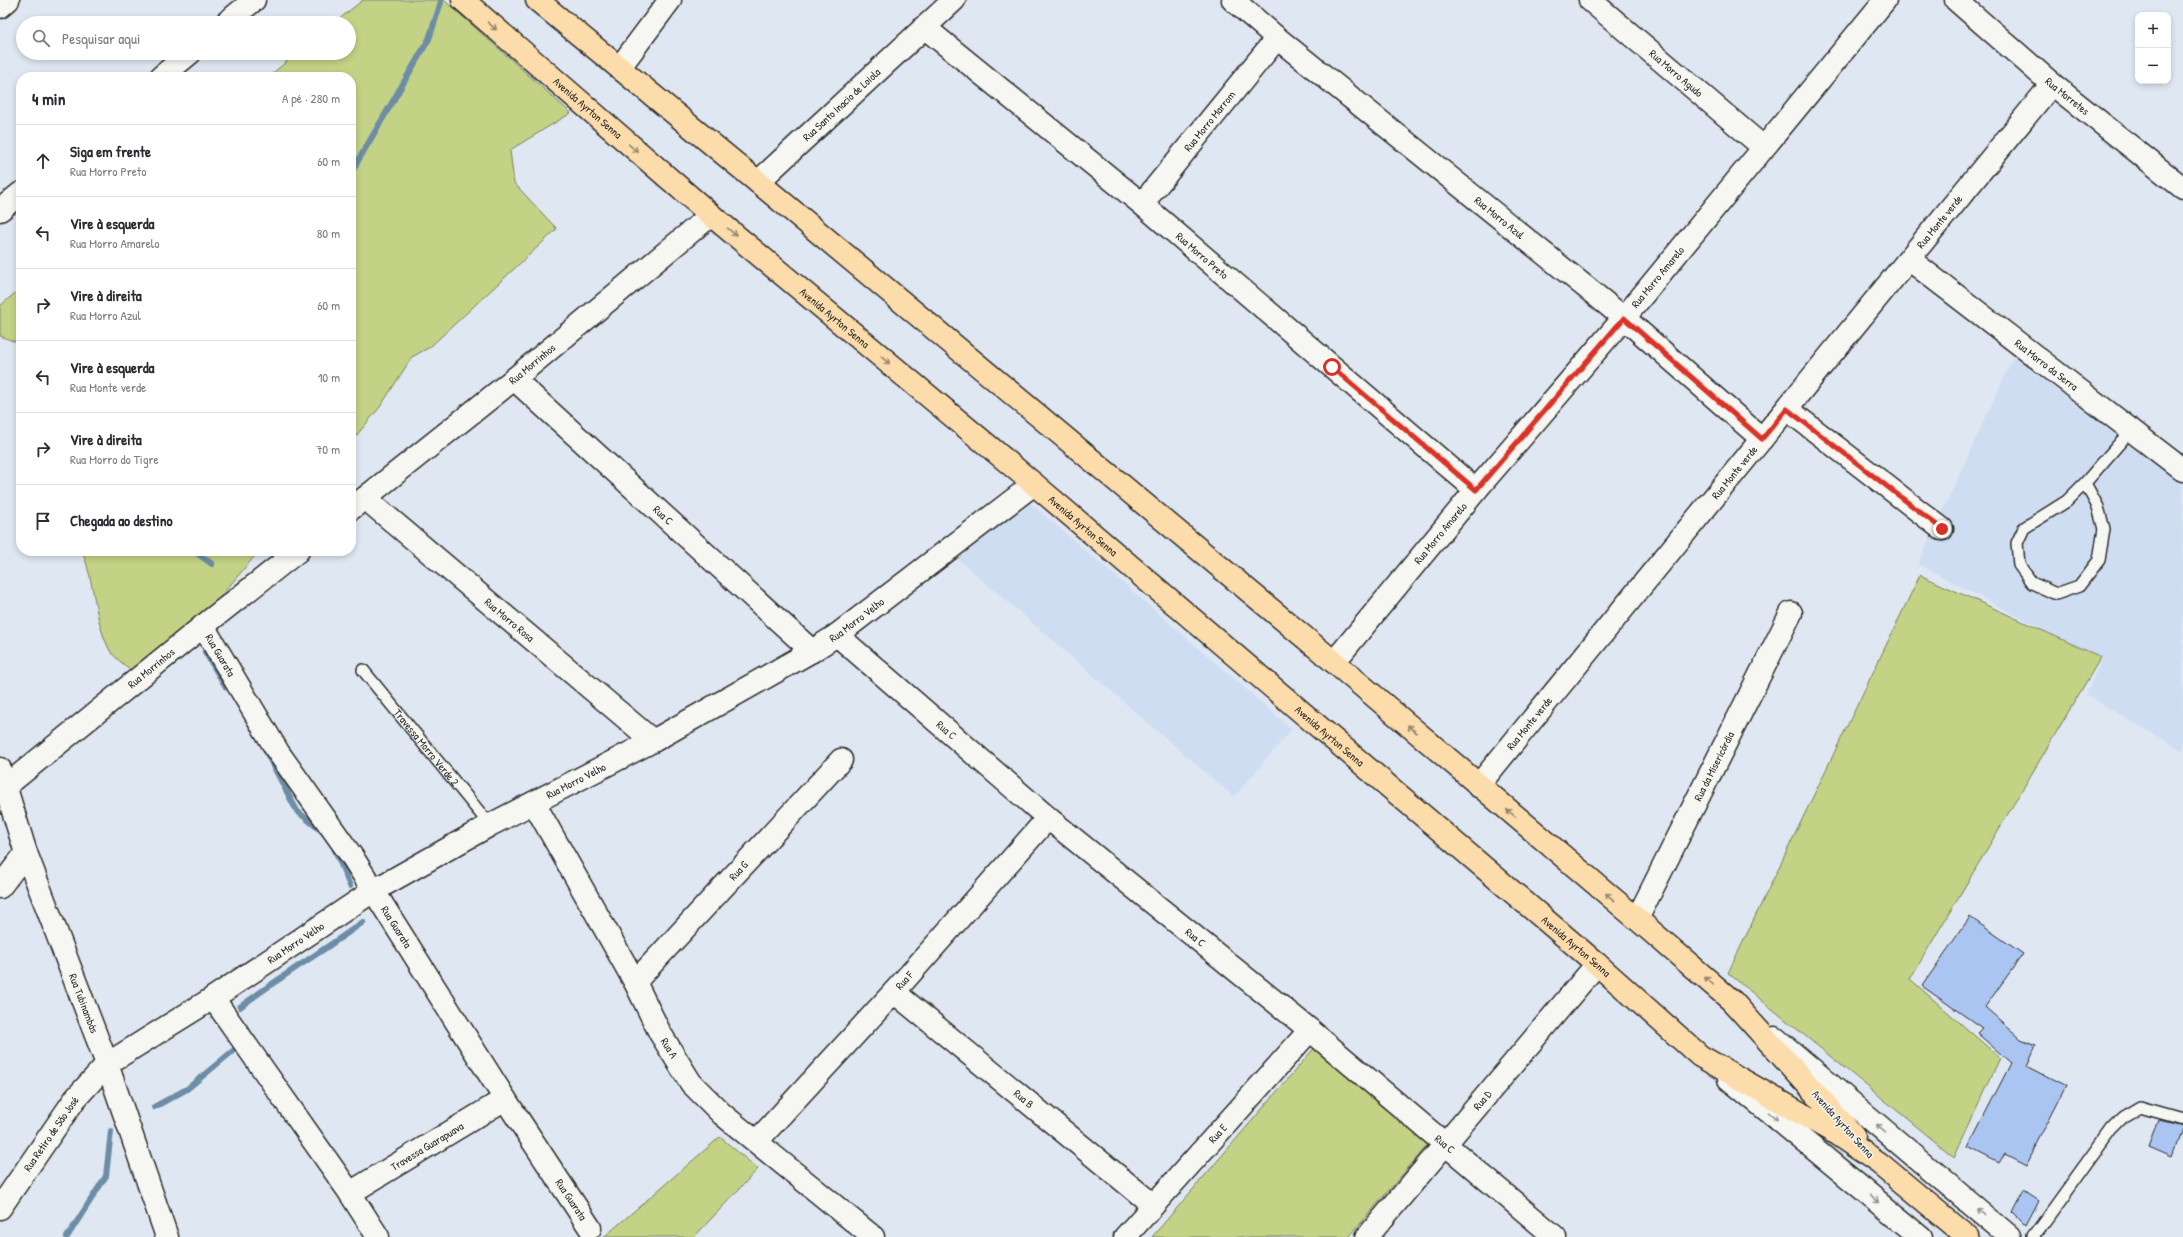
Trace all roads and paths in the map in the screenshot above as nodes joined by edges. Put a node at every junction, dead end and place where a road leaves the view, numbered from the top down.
1 (8, 0) edge
2 (254, 0) edge
3 (463, 0) edge
4 (537, 0) edge
5 (670, 0) edge
6 (954, 0) edge
7 (1233, 0) edge
8 (1590, 0) edge
9 (1885, 0) edge
10 (1956, 0) edge
11 (0, 7) edge
12 (235, 16) edge
13 (924, 27) junction
14 (1276, 38) junction
15 (182, 60) edge
16 (620, 67) junction
17 (167, 72) edge
18 (2052, 84) junction
19 (1763, 147) junction
20 (758, 182) junction
21 (2183, 188) edge
22 (16, 197) edge
23 (1142, 204) junction
24 (0, 210) edge
25 (711, 215) junction
26 (1910, 260) junction
27 (1624, 318) junction
28 (514, 379) junction
29 (1787, 409) junction
30 (2131, 430) junction
31 (1762, 439) junction
32 (2183, 470) edge
33 (2085, 483) junction
34 (1034, 484) junction
35 (1476, 490) junction
36 (358, 504) edge
37 (1942, 529) dead end
38 (292, 556) edge
39 (1791, 613) dead end
40 (203, 626) junction
41 (837, 635) junction
42 (812, 651) junction
43 (1334, 662) junction
44 (362, 670) dead end
45 (653, 741) junction
46 (841, 760) dead end
47 (3, 778) edge
48 (1478, 786) junction
49 (534, 803) junction
50 (1048, 818) junction
51 (490, 825) junction
52 (26, 853) junction
53 (0, 887) edge
54 (373, 891) junction
55 (1637, 919) junction
56 (1597, 964) junction
57 (635, 982) junction
58 (894, 992) junction
59 (213, 998) junction
60 (1732, 1001) junction
61 (1310, 1030) junction
62 (1700, 1056) junction
63 (107, 1064) junction
64 (505, 1099) junction
65 (2183, 1119) edge
66 (757, 1141) junction
67 (1445, 1145) junction
68 (1879, 1163) junction
69 (350, 1193) junction
70 (1153, 1205) junction
71 (0, 1208) edge
72 (590, 1228) dead end
73 (167, 1237) edge
74 (378, 1237) edge
75 (873, 1237) edge
76 (1125, 1237) edge
77 (1367, 1237) edge
78 (1555, 1237) edge
79 (1921, 1237) edge
80 (1968, 1237) edge
81 (2010, 1237) edge
82 (2033, 1237) edge

1 - 11 street
2 - 12 street
3 -> 25 main road, Avenida Ayrton Senna
4 - 16 main road, Avenida Ayrton Senna
5 - 16 street
6 - 13 street, Rua Santo Inacio de Loiola
7 - 14 street, Rua Morro Azul
8 - 19 street, Rua Morro Agudo
9 - 19 street, Rua Morro Amarelo
10 - 18 street, Rua Morretes
13 - 20 street, Rua Santo Inacio de Loiola
13 - 23 street, Rua Morro Preto
14 - 23 street, Rua Morro Marrom
14 - 27 street, Rua Morro Azul
15 - 17 street
16 - 20 main road, Avenida Ayrton Senna
18 - 21 street, Rua Morretes
18 - 26 street, Rua Monte verde
19 - 27 street, Rua Morro Amarelo
20 - 43 main road, Avenida Ayrton Senna
22 - 24 street
23 - 35 street, Rua Morro Preto
25 - 28 street, Rua Morrinhos
25 -> 34 main road, Avenida Ayrton Senna
26 - 29 street, Rua Monte verde
26 - 30 street, Rua Morro da Serra
27 - 31 street, Rua Morro Azul
27 - 35 street, Rua Morro Amarelo
28 - 36 street, Rua Morrinhos
28 - 42 street, Rua C
29 - 31 street, Rua Monte verde
29 - 37 street
30 - 32 street, Rua Morro da Serra
30 - 33 lane
31 - 48 street, Rua Monte verde
33 - 33 lane
34 - 41 street, Rua Morro Velho
34 - 56 main road, Avenida Ayrton Senna
35 - 43 street, Rua Morro Amarelo
36 - 45 street, Rua Morro Rosa
38 - 40 street, Rua Morrinhos
39 - 55 street, Rua da Misericórdia
40 - 47 street, Rua Morrinhos
40 - 54 street, Rua Guarata
41 - 42 street, Rua Morro Velho
41 - 50 street, Rua C
42 - 45 street, Rua Morro Velho
48 -> 43 main road, Avenida Ayrton Senna
44 - 51 lane, Travessa Morro Verde 2
45 - 49 street, Rua Morro Velho
46 - 57 street, Rua G
47 - 52 street, Rua Tubinambás
55 -> 48 main road, Avenida Ayrton Senna
49 - 51 street, Rua Morro Velho
49 - 57 street, Rua A
50 - 58 street, Rua F
50 - 61 street, Rua C
51 - 54 street, Rua Morro Velho
52 - 53 street
52 - 63 street, Rua Tubinambás
54 - 59 street, Rua Morro Velho
54 - 64 street, Rua Guarata
60 -> 55 main road, Avenida Ayrton Senna
56 - 62 main road, Avenida Ayrton Senna
56 - 67 street, Rua D
57 - 66 street, Rua A
58 - 66 street, Rua F
58 - 70 street, Rua B
59 - 63 street, Rua Morro Velho
59 - 69 street
60 - 68 main road, Avenida Ayrton Senna
81 -> 60 street, Avenida Ayrton Senna
61 - 67 street, Rua C
61 - 70 street, Rua E
62 - 68 main road, Avenida Ayrton Senna
62 -> 79 street, Avenida Ayrton Senna
63 - 71 street, Rua Retiro de São José
63 - 73 street, Rua Tubinambás
64 - 69 street, Travessa Guarapuava
64 - 72 street, Rua Guarata
65 - 82 lane
66 - 75 street, Rua A
67 - 77 street, Rua D
67 - 78 street, Rua C
68 - 80 main road
69 - 74 street
70 - 76 street, Rua E

